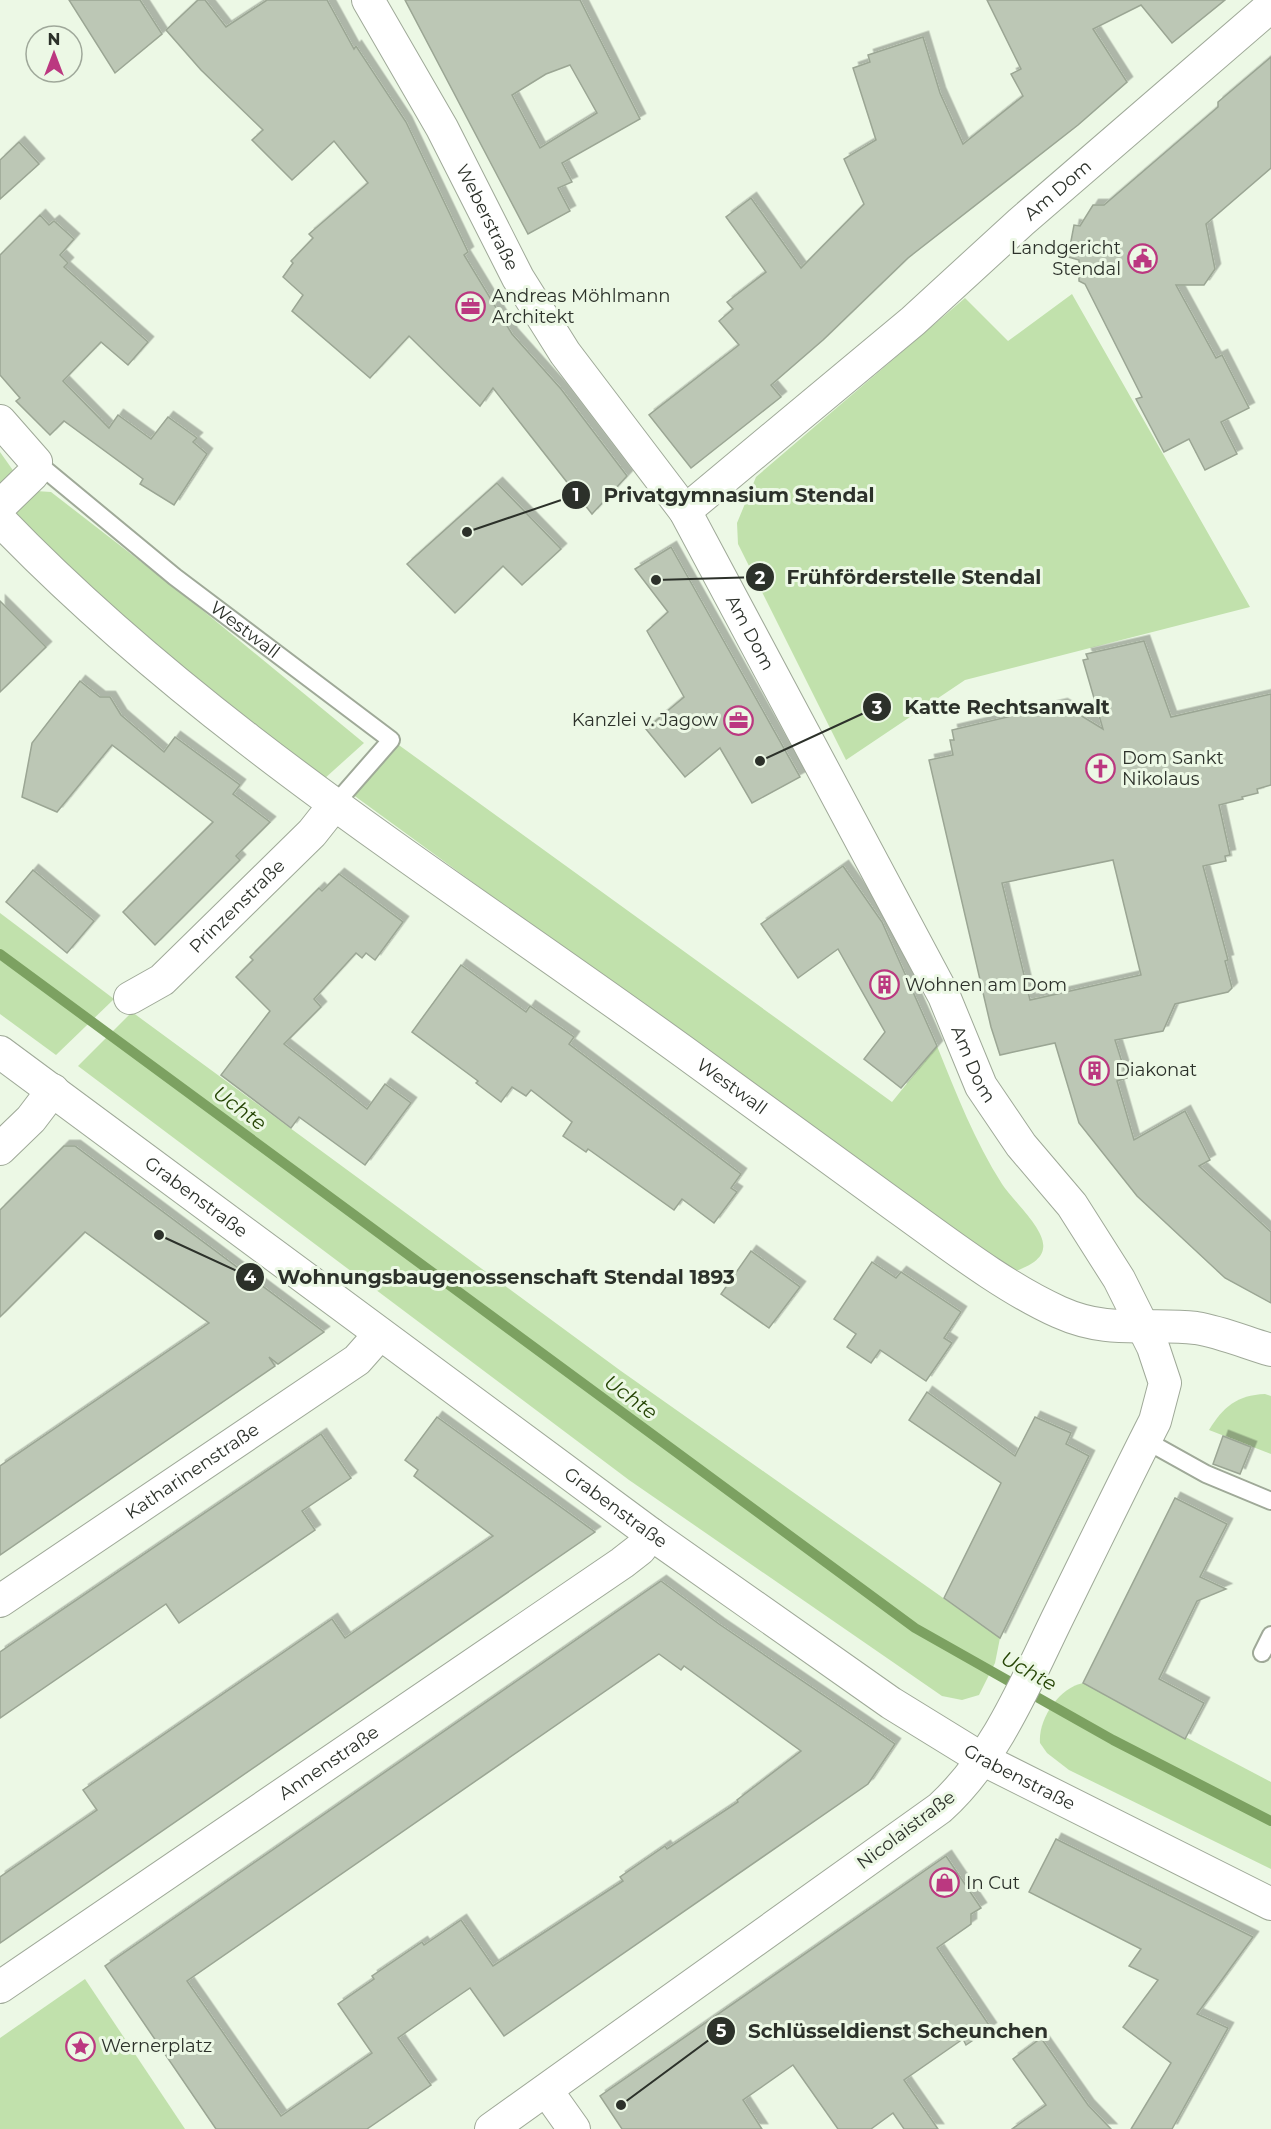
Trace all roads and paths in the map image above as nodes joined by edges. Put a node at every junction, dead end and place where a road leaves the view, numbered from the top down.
1 (368, 0) edge
2 (1271, 6) edge
3 (0, 420) edge
4 (36, 462) junction
5 (0, 506) edge
6 (685, 511) junction
7 (0, 520) edge
8 (335, 804) junction
9 (130, 998) dead end
10 (0, 1052) edge
11 (53, 1090) junction
12 (0, 1149) edge
13 (1144, 1328) junction
14 (380, 1334) junction
15 (1271, 1350) edge
16 (1145, 1440) junction
17 (1271, 1501) edge
18 (651, 1534) junction
19 (0, 1601) edge
20 (1271, 1635) edge
21 (1262, 1653) dead end
22 (982, 1759) junction
23 (1271, 1904) edge
24 (0, 1988) edge
25 (547, 2091) junction
26 (491, 2129) edge
27 (574, 2129) edge

1 - 6 street, Weberstraße
2 - 6 street, Am Dom
3 - 4 street, Westwall
4 - 5 street
4 - 8 lane, Westwall
6 - 13 street, Am Dom
7 - 8 street, Westwall
8 - 9 street, Prinzenstraße
8 - 13 street, Westwall
10 - 11 street, Grabenstraße
11 - 12 street
11 - 14 street, Grabenstraße
13 - 15 street, Westwall
13 - 16 street, Nicolaistraße
14 - 18 street, Grabenstraße
14 - 19 street, Katharinenstraße
16 - 17 lane
16 - 22 street, Nicolaistraße
18 - 22 street, Grabenstraße
18 - 24 street, Annenstraße
20 - 21 lane
22 - 23 street, Grabenstraße
22 - 25 street, Nicolaistraße
25 - 26 street, Nicolaistraße
25 - 27 street

